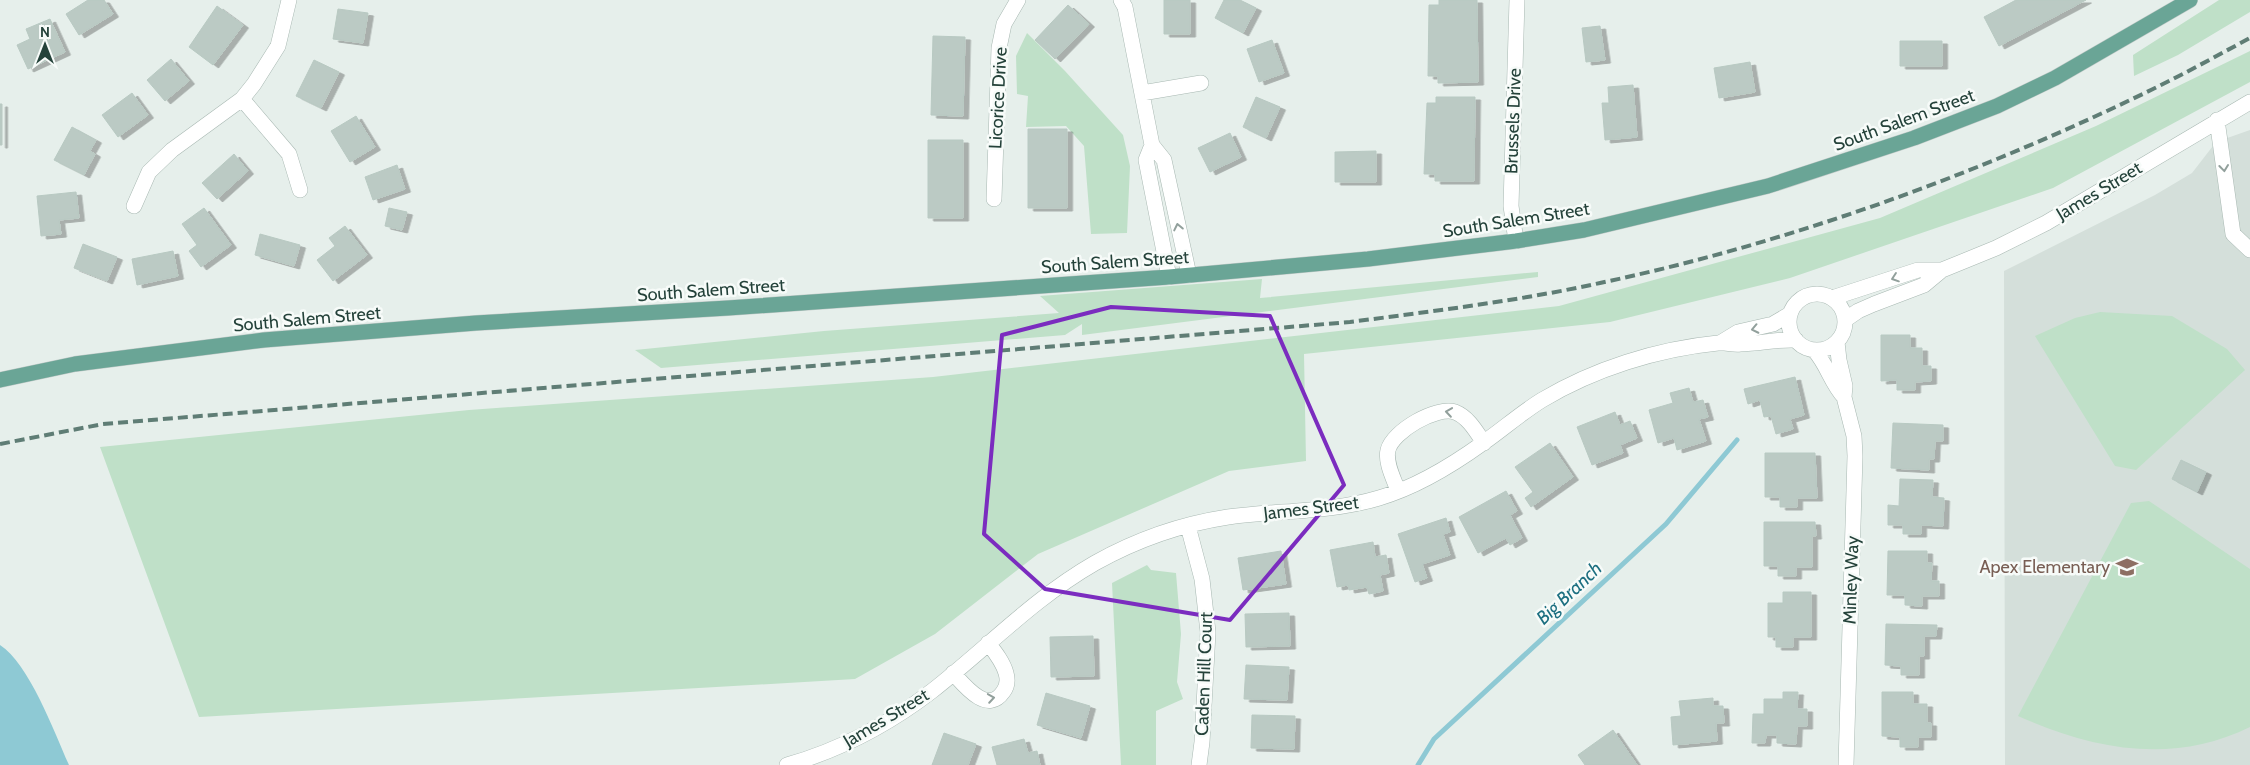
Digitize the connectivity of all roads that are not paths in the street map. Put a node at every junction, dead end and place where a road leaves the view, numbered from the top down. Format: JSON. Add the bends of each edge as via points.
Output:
{"nodes":[{"id":1,"x":289,"y":0,"type":"edge"},
{"id":2,"x":1018,"y":0,"type":"edge"},
{"id":3,"x":1121,"y":0,"type":"edge"},
{"id":4,"x":1517,"y":0,"type":"edge"},
{"id":5,"x":2190,"y":0,"type":"edge"},
{"id":6,"x":1201,"y":83,"type":"dead end"},
{"id":7,"x":1142,"y":93,"type":"junction"},
{"id":8,"x":242,"y":98,"type":"junction"},
{"id":9,"x":2250,"y":102,"type":"edge"},
{"id":10,"x":2217,"y":120,"type":"junction"},
{"id":11,"x":1152,"y":145,"type":"junction"},
{"id":12,"x":300,"y":190,"type":"dead end"},
{"id":13,"x":994,"y":199,"type":"dead end"},
{"id":14,"x":134,"y":206,"type":"dead end"},
{"id":15,"x":1516,"y":241,"type":"junction"},
{"id":16,"x":2250,"y":250,"type":"edge"},
{"id":17,"x":1942,"y":270,"type":"junction"},
{"id":18,"x":1188,"y":275,"type":"junction"},
{"id":19,"x":1169,"y":277,"type":"junction"},
{"id":20,"x":1832,"y":298,"type":"junction"},
{"id":21,"x":1790,"y":314,"type":"junction"},
{"id":22,"x":1845,"y":320,"type":"junction"},
{"id":23,"x":1796,"y":340,"type":"junction"},
{"id":24,"x":1837,"y":342,"type":"junction"},
{"id":25,"x":1720,"y":343,"type":"junction"},
{"id":26,"x":1814,"y":350,"type":"junction"},
{"id":27,"x":0,"y":380,"type":"edge"},
{"id":28,"x":1844,"y":397,"type":"junction"},
{"id":29,"x":1484,"y":443,"type":"junction"},
{"id":30,"x":1398,"y":491,"type":"junction"},
{"id":31,"x":1188,"y":526,"type":"junction"},
{"id":32,"x":988,"y":643,"type":"junction"},
{"id":33,"x":953,"y":673,"type":"junction"},
{"id":34,"x":787,"y":765,"type":"edge"},
{"id":35,"x":1198,"y":765,"type":"edge"},
{"id":36,"x":1846,"y":765,"type":"edge"}],
"edges":[{"from":1,"to":8,"type":"street","via":[[278,46]]},
{"from":2,"to":13,"type":"street","name":"Licorice Drive","via":[[1004,24],[999,48]]},
{"from":3,"to":7,"type":"street"},
{"from":4,"to":15,"type":"street","name":"Brussels Drive","via":[[1510,206]]},
{"from":5,"to":15,"type":"main road","name":"South Salem Street","via":[[2055,78],[1997,106],[1914,138],[1768,186],[1584,230]]},
{"from":6,"to":7,"type":"street"},
{"from":7,"to":11,"type":"street"},
{"from":8,"to":12,"type":"street","via":[[290,154]]},
{"from":8,"to":14,"type":"street","via":[[172,150],[149,172]]},
{"from":9,"to":10,"type":"street","name":"James Street"},
{"from":10,"to":16,"type":"street","one_way":true,"via":[[2233,234]]},
{"from":10,"to":17,"type":"street","name":"James Street","via":[[2046,223]]},
{"from":18,"to":11,"type":"street","one_way":true,"via":[[1164,160]]},
{"from":11,"to":19,"type":"street","via":[[1146,160]]},
{"from":15,"to":18,"type":"main road","name":"South Salem Street"},
{"from":17,"to":20,"type":"street","name":"James Street","one_way":true,"via":[[1918,270]]},
{"from":17,"to":22,"type":"street","name":"James Street","via":[[1924,285],[1858,311]]},
{"from":18,"to":19,"type":"main road","name":"South Salem Street"},
{"from":19,"to":27,"type":"main road","name":"South Salem Street","via":[[264,340],[75,364]]},
{"from":20,"to":21,"type":"street","via":[[1815,294],[1807,296]]},
{"from":20,"to":22,"type":"street","via":[[1839,304]]},
{"from":21,"to":23,"type":"street","via":[[1790,328]]},
{"from":21,"to":25,"type":"street","name":"James Street","one_way":true,"via":[[1773,324],[1738,332]]},
{"from":22,"to":24,"type":"street","via":[[1842,336]]},
{"from":23,"to":25,"type":"street","name":"James Street","via":[[1774,339],[1741,345]]},
{"from":23,"to":26,"type":"street"},
{"from":24,"to":26,"type":"street","via":[[1826,349]]},
{"from":24,"to":28,"type":"street","name":"Minley Way"},
{"from":25,"to":29,"type":"street","name":"James Street","via":[[1609,368],[1542,401]]},
{"from":26,"to":28,"type":"street","name":"Minley Way"},
{"from":28,"to":36,"type":"street","name":"Minley Way","via":[[1855,456]]},
{"from":29,"to":30,"type":"street","name":"James Street","via":[[1438,472]]},
{"from":29,"to":30,"type":"street","one_way":true,"via":[[1463,416],[1443,410],[1432,413],[1392,441],[1388,460]]},
{"from":30,"to":31,"type":"street","name":"James Street","via":[[1329,509],[1228,518]]},
{"from":31,"to":32,"type":"street","name":"James Street","via":[[1130,546],[1078,573],[1043,597]]},
{"from":31,"to":35,"type":"street","name":"Caden Hill Court","via":[[1202,578],[1208,632]]},
{"from":32,"to":33,"type":"street","name":"James Street"},
{"from":33,"to":32,"type":"street","one_way":true,"via":[[982,700],[1000,696],[1005,690],[1007,675]]},
{"from":33,"to":34,"type":"street","name":"James Street","via":[[886,722],[839,747]]}]}
